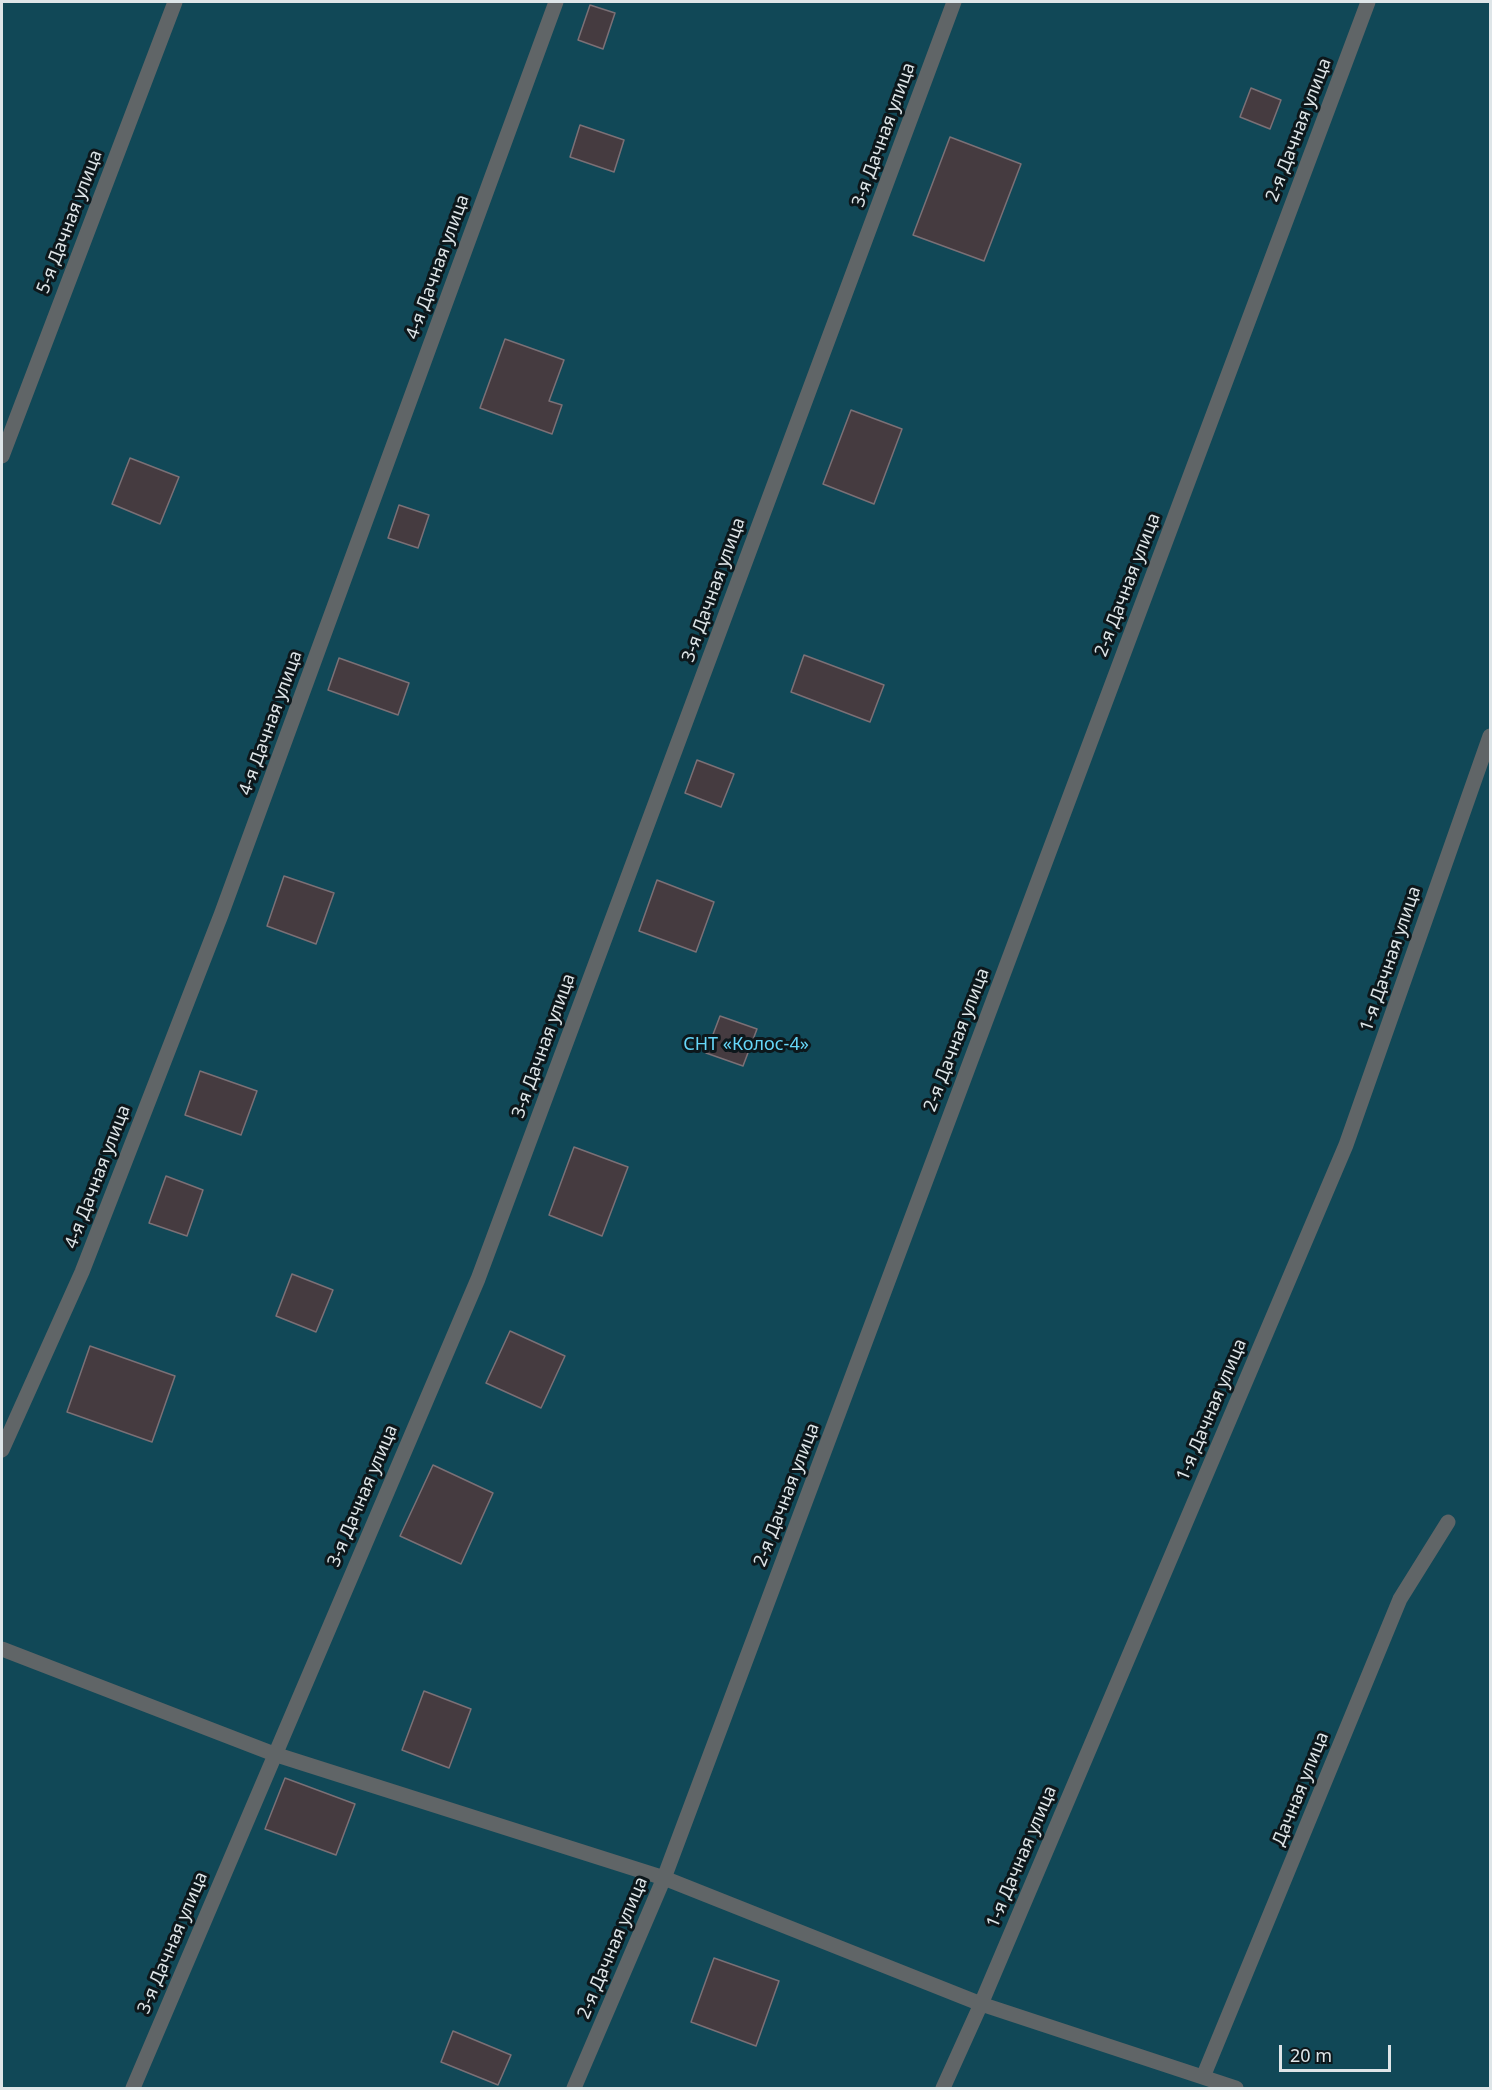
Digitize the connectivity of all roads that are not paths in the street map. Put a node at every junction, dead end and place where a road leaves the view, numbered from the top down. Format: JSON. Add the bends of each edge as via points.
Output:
{"nodes":[{"id":1,"x":175,"y":2,"type":"edge"},
{"id":2,"x":556,"y":2,"type":"edge"},
{"id":3,"x":954,"y":2,"type":"edge"},
{"id":4,"x":1368,"y":2,"type":"edge"},
{"id":5,"x":2,"y":456,"type":"edge"},
{"id":6,"x":1491,"y":736,"type":"edge"},
{"id":7,"x":2,"y":1450,"type":"edge"},
{"id":8,"x":1448,"y":1522,"type":"dead end"},
{"id":9,"x":2,"y":1649,"type":"edge"},
{"id":10,"x":274,"y":1754,"type":"junction"},
{"id":11,"x":664,"y":1878,"type":"junction"},
{"id":12,"x":981,"y":2004,"type":"junction"},
{"id":13,"x":1203,"y":2077,"type":"junction"},
{"id":14,"x":133,"y":2088,"type":"edge"},
{"id":15,"x":574,"y":2088,"type":"edge"},
{"id":16,"x":943,"y":2088,"type":"edge"},
{"id":17,"x":1236,"y":2088,"type":"edge"}],
"edges":[{"from":1,"to":5,"type":"street","name":"5-я Дачная улица"},
{"from":2,"to":7,"type":"street","name":"4-я Дачная улица","via":[[221,915],[82,1272]]},
{"from":3,"to":10,"type":"street","name":"3-я Дачная улица","via":[[478,1279]]},
{"from":4,"to":11,"type":"street","name":"2-я Дачная улица"},
{"from":6,"to":12,"type":"street","name":"1-я Дачная улица","via":[[1346,1145]]},
{"from":8,"to":13,"type":"street","name":"Дачная улица","via":[[1400,1599]]},
{"from":9,"to":10,"type":"street"},
{"from":10,"to":11,"type":"street"},
{"from":10,"to":14,"type":"street","name":"3-я Дачная улица"},
{"from":11,"to":12,"type":"street"},
{"from":11,"to":15,"type":"street","name":"2-я Дачная улица"},
{"from":12,"to":13,"type":"street"},
{"from":12,"to":16,"type":"street","name":"1-я Дачная улица"},
{"from":13,"to":17,"type":"street"}]}
